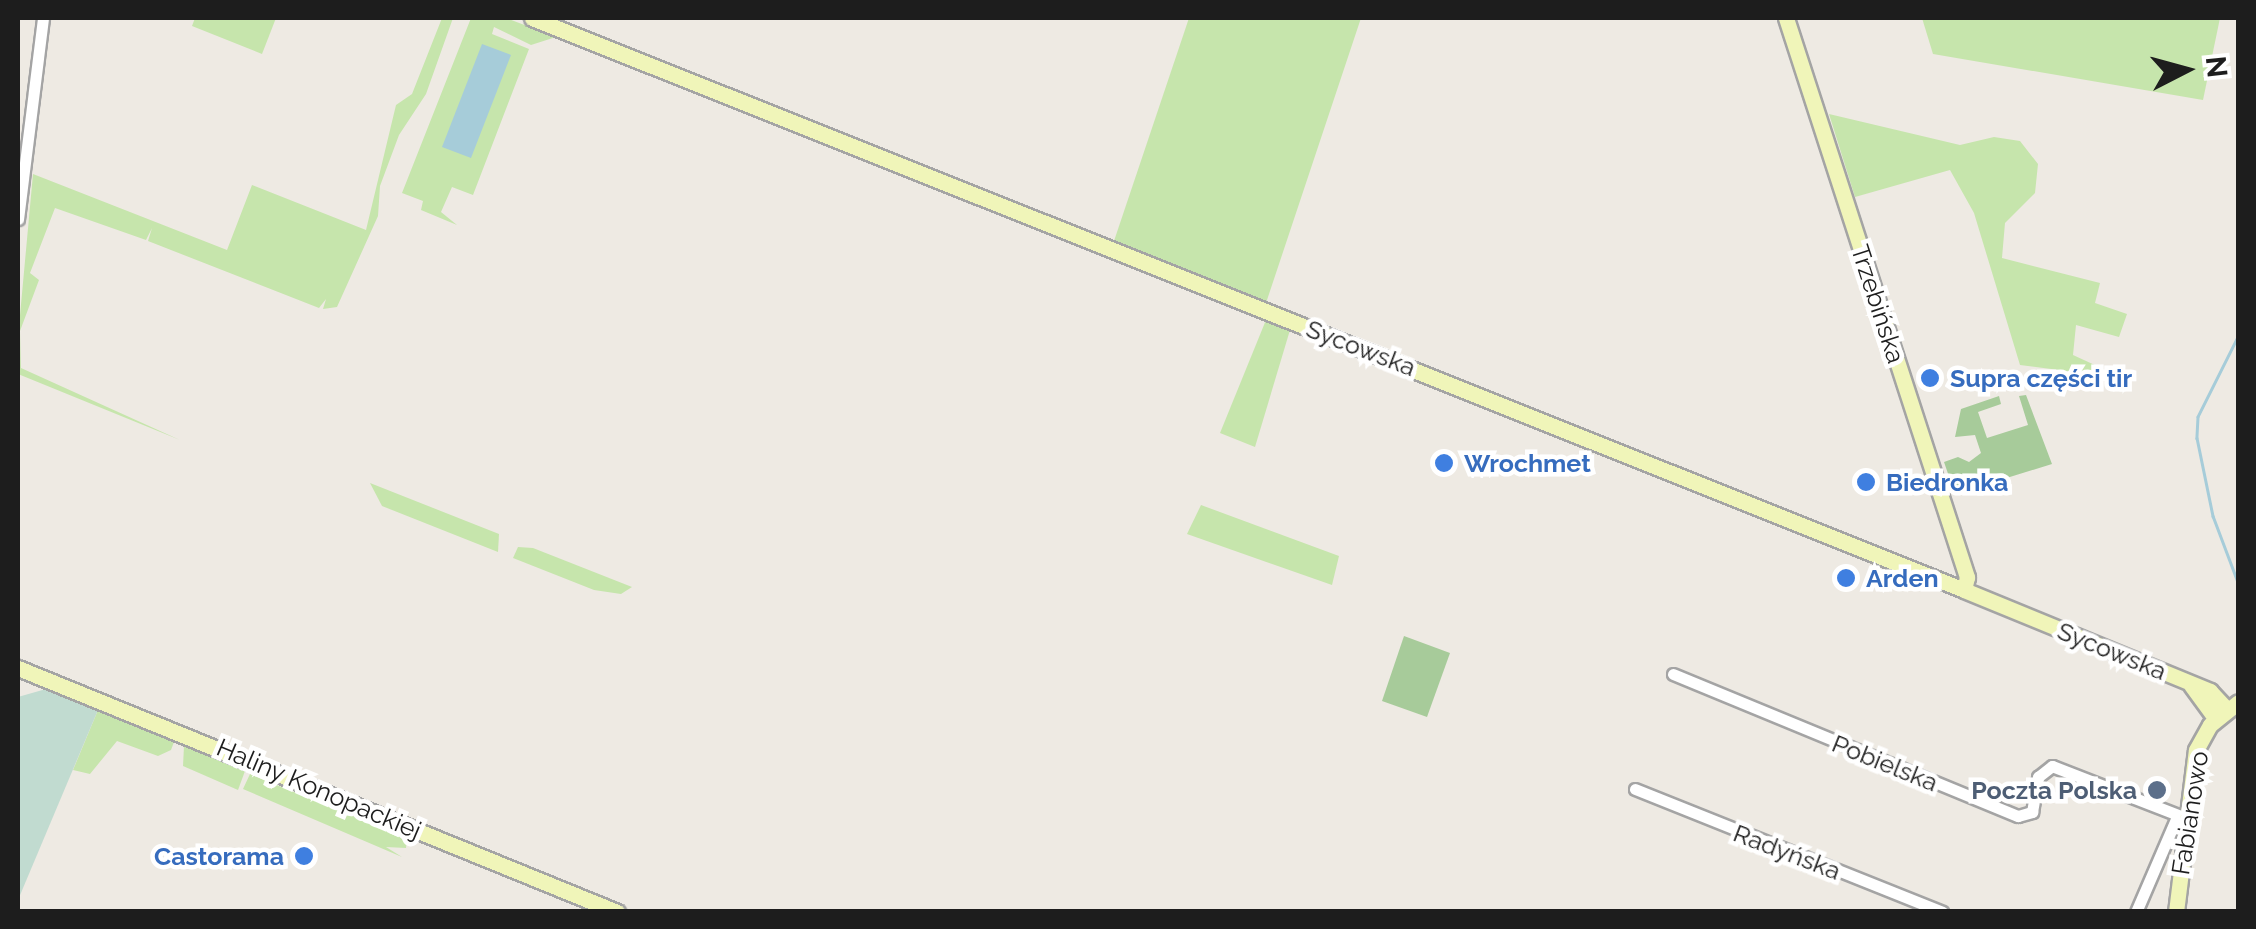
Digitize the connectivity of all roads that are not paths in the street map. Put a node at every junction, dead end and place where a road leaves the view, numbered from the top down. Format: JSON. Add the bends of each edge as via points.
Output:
{"nodes":[{"id":1,"x":42,"y":18,"type":"edge"},
{"id":2,"x":532,"y":18,"type":"edge"},
{"id":3,"x":1786,"y":18,"type":"edge"},
{"id":4,"x":18,"y":219,"type":"edge"},
{"id":5,"x":1964,"y":590,"type":"junction"},
{"id":6,"x":18,"y":668,"type":"edge"},
{"id":7,"x":1674,"y":674,"type":"dead end"},
{"id":8,"x":2227,"y":710,"type":"edge"},
{"id":9,"x":1634,"y":789,"type":"dead end"},
{"id":10,"x":2181,"y":817,"type":"junction"},
{"id":11,"x":2157,"y":866,"type":"junction"},
{"id":12,"x":2180,"y":869,"type":"junction"},
{"id":13,"x":617,"y":912,"type":"edge"},
{"id":14,"x":1942,"y":912,"type":"edge"},
{"id":15,"x":2136,"y":912,"type":"edge"},
{"id":16,"x":2176,"y":912,"type":"edge"}],
"edges":[{"from":1,"to":4,"type":"street"},
{"from":2,"to":5,"type":"street","name":"Sycowska"},
{"from":3,"to":5,"type":"street","name":"Trzebińska","via":[[1962,563]]},
{"from":5,"to":8,"type":"street","name":"Sycowska","via":[[2210,691]]},
{"from":6,"to":13,"type":"street","name":"Haliny Konopackiej"},
{"from":7,"to":10,"type":"street","name":"Pobielska","via":[[2018,816],[2032,812],[2041,770],[2052,766]]},
{"from":8,"to":10,"type":"street","name":"Fabianowo","via":[[2196,750]]},
{"from":9,"to":14,"type":"street","name":"Radyńska"},
{"from":10,"to":11,"type":"street"},
{"from":10,"to":12,"type":"street","name":"Fabianowo"},
{"from":11,"to":12,"type":"street"},
{"from":11,"to":15,"type":"street"},
{"from":12,"to":16,"type":"street","name":"Fabianowo"}]}
